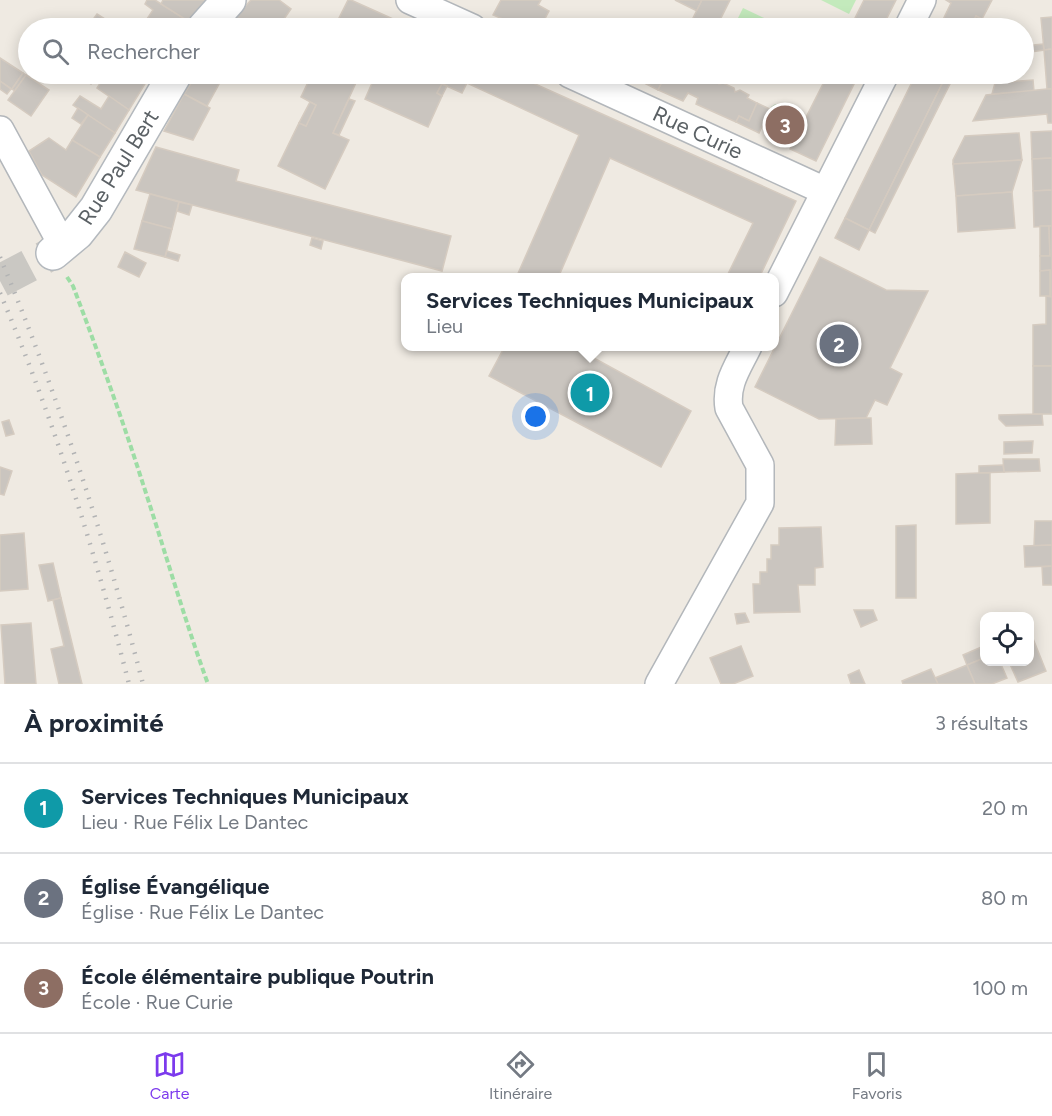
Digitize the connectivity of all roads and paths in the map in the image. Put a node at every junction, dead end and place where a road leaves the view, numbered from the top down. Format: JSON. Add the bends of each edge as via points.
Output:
{"nodes":[{"id":1,"x":229,"y":0,"type":"edge"},
{"id":2,"x":410,"y":0,"type":"edge"},
{"id":3,"x":922,"y":0,"type":"edge"},
{"id":4,"x":213,"y":18,"type":"edge"},
{"id":5,"x":450,"y":18,"type":"edge"},
{"id":6,"x":913,"y":18,"type":"edge"},
{"id":7,"x":169,"y":84,"type":"edge"},
{"id":8,"x":592,"y":84,"type":"edge"},
{"id":9,"x":880,"y":84,"type":"edge"},
{"id":10,"x":0,"y":130,"type":"edge"},
{"id":11,"x":825,"y":191,"type":"junction"},
{"id":12,"x":58,"y":250,"type":"junction"},
{"id":13,"x":779,"y":283,"type":"edge"},
{"id":14,"x":746,"y":351,"type":"edge"},
{"id":15,"x":208,"y":684,"type":"edge"},
{"id":16,"x":659,"y":684,"type":"edge"}],
"edges":[{"from":1,"to":4,"type":"main road"},
{"from":2,"to":5,"type":"street"},
{"from":3,"to":6,"type":"street"},
{"from":7,"to":12,"type":"main road","name":"Rue Paul Bert","via":[[96,209]]},
{"from":8,"to":11,"type":"street","name":"Rue Curie"},
{"from":9,"to":11,"type":"street"},
{"from":10,"to":12,"type":"street"},
{"from":11,"to":13,"type":"street"},
{"from":12,"to":15,"type":"path","via":[[107,378]]},
{"from":14,"to":16,"type":"street","via":[[728,386],[729,408],[760,465],[760,503]]}]}
